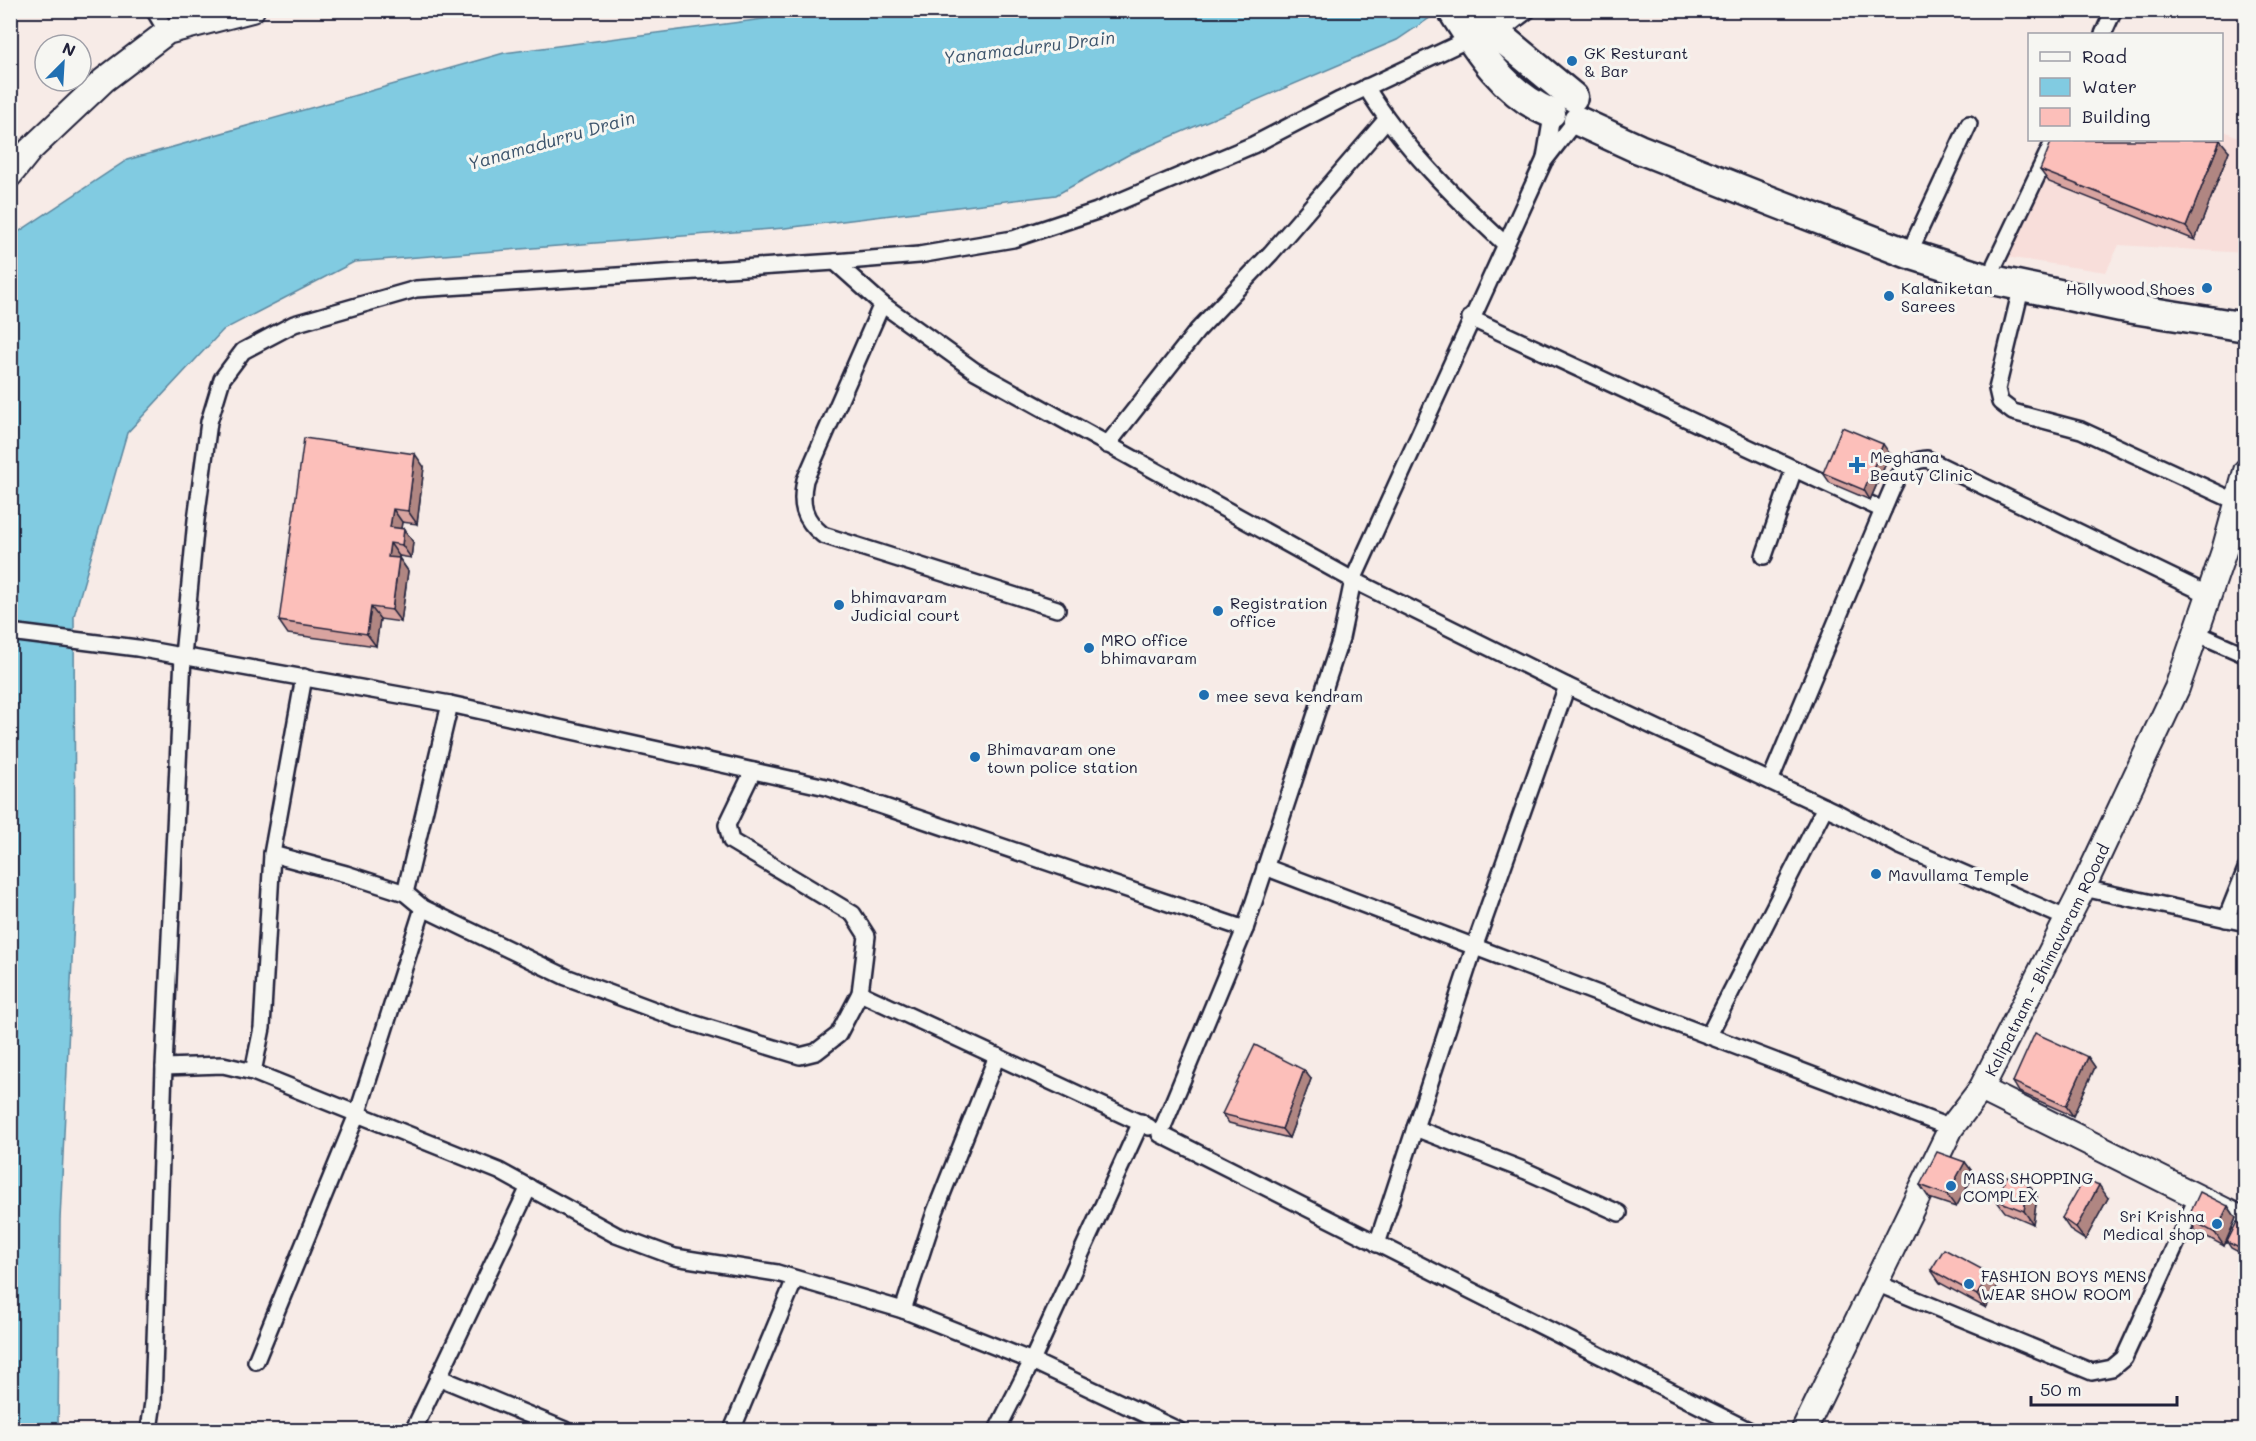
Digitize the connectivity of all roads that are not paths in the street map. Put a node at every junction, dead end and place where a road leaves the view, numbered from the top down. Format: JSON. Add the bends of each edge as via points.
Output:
{"nodes":[{"id":1,"x":154,"y":10,"type":"edge"},
{"id":2,"x":252,"y":10,"type":"edge"},
{"id":3,"x":1528,"y":10,"type":"edge"},
{"id":4,"x":2114,"y":10,"type":"edge"},
{"id":5,"x":1475,"y":23,"type":"edge"},
{"id":6,"x":167,"y":32,"type":"junction"},
{"id":7,"x":2103,"y":33,"type":"edge"},
{"id":8,"x":1366,"y":87,"type":"junction"},
{"id":9,"x":1562,"y":111,"type":"junction"},
{"id":10,"x":1386,"y":120,"type":"junction"},
{"id":11,"x":1969,"y":124,"type":"dead end"},
{"id":12,"x":1622,"y":131,"type":"junction"},
{"id":13,"x":2054,"y":141,"type":"edge"},
{"id":14,"x":1544,"y":161,"type":"junction"},
{"id":15,"x":10,"y":175,"type":"edge"},
{"id":16,"x":1915,"y":240,"type":"junction"},
{"id":17,"x":1505,"y":244,"type":"junction"},
{"id":18,"x":835,"y":262,"type":"junction"},
{"id":19,"x":1995,"y":264,"type":"junction"},
{"id":20,"x":2022,"y":285,"type":"junction"},
{"id":21,"x":882,"y":304,"type":"junction"},
{"id":22,"x":2246,"y":309,"type":"edge"},
{"id":23,"x":1470,"y":318,"type":"junction"},
{"id":24,"x":2246,"y":327,"type":"edge"},
{"id":25,"x":1107,"y":445,"type":"junction"},
{"id":26,"x":1794,"y":469,"type":"junction"},
{"id":27,"x":2246,"y":471,"type":"edge"},
{"id":28,"x":2237,"y":502,"type":"junction"},
{"id":29,"x":1883,"y":510,"type":"junction"},
{"id":30,"x":1764,"y":556,"type":"dead end"},
{"id":31,"x":1353,"y":580,"type":"junction"},
{"id":32,"x":2209,"y":595,"type":"junction"},
{"id":33,"x":1057,"y":609,"type":"dead end"},
{"id":34,"x":10,"y":632,"type":"edge"},
{"id":35,"x":2196,"y":633,"type":"junction"},
{"id":36,"x":2246,"y":655,"type":"edge"},
{"id":37,"x":183,"y":656,"type":"junction"},
{"id":38,"x":304,"y":677,"type":"junction"},
{"id":39,"x":1567,"y":686,"type":"junction"},
{"id":40,"x":450,"y":704,"type":"junction"},
{"id":41,"x":753,"y":771,"type":"junction"},
{"id":42,"x":1770,"y":781,"type":"junction"},
{"id":43,"x":1825,"y":807,"type":"junction"},
{"id":44,"x":272,"y":854,"type":"junction"},
{"id":45,"x":1265,"y":867,"type":"junction"},
{"id":46,"x":2246,"y":869,"type":"edge"},
{"id":47,"x":2083,"y":888,"type":"junction"},
{"id":48,"x":405,"y":893,"type":"junction"},
{"id":49,"x":423,"y":909,"type":"junction"},
{"id":50,"x":2068,"y":919,"type":"junction"},
{"id":51,"x":2226,"y":919,"type":"junction"},
{"id":52,"x":2246,"y":923,"type":"edge"},
{"id":53,"x":1245,"y":929,"type":"junction"},
{"id":54,"x":1474,"y":945,"type":"junction"},
{"id":55,"x":860,"y":993,"type":"junction"},
{"id":56,"x":1709,"y":1035,"type":"junction"},
{"id":57,"x":997,"y":1056,"type":"junction"},
{"id":58,"x":164,"y":1067,"type":"junction"},
{"id":59,"x":253,"y":1072,"type":"junction"},
{"id":60,"x":1981,"y":1089,"type":"junction"},
{"id":61,"x":358,"y":1112,"type":"junction"},
{"id":62,"x":1141,"y":1122,"type":"junction"},
{"id":63,"x":1415,"y":1128,"type":"junction"},
{"id":64,"x":1951,"y":1128,"type":"junction"},
{"id":65,"x":1160,"y":1134,"type":"junction"},
{"id":66,"x":529,"y":1187,"type":"junction"},
{"id":67,"x":2197,"y":1198,"type":"junction"},
{"id":68,"x":1619,"y":1213,"type":"dead end"},
{"id":69,"x":2246,"y":1221,"type":"edge"},
{"id":70,"x":1377,"y":1245,"type":"junction"},
{"id":71,"x":795,"y":1279,"type":"junction"},
{"id":72,"x":1876,"y":1283,"type":"junction"},
{"id":73,"x":903,"y":1310,"type":"junction"},
{"id":74,"x":256,"y":1361,"type":"dead end"},
{"id":75,"x":1032,"y":1361,"type":"junction"},
{"id":76,"x":438,"y":1377,"type":"junction"},
{"id":77,"x":414,"y":1429,"type":"dead end"},
{"id":78,"x":148,"y":1431,"type":"edge"},
{"id":79,"x":565,"y":1431,"type":"edge"},
{"id":80,"x":732,"y":1431,"type":"edge"},
{"id":81,"x":997,"y":1431,"type":"edge"},
{"id":82,"x":1178,"y":1431,"type":"edge"},
{"id":83,"x":1748,"y":1431,"type":"edge"},
{"id":84,"x":1804,"y":1431,"type":"edge"}],
"edges":[{"from":1,"to":6,"type":"street"},
{"from":2,"to":6,"type":"main road"},
{"from":3,"to":5,"type":"street"},
{"from":4,"to":7,"type":"street"},
{"from":5,"to":8,"type":"street"},
{"from":5,"to":9,"type":"highway","via":[[1546,75]]},
{"from":5,"to":9,"type":"highway","via":[[1500,78]]},
{"from":6,"to":15,"type":"main road","via":[[104,80],[30,150]]},
{"from":8,"to":10,"type":"street"},
{"from":8,"to":18,"type":"street","via":[[1253,145],[1097,212],[1013,239],[919,255]]},
{"from":9,"to":12,"type":"highway"},
{"from":9,"to":14,"type":"street"},
{"from":9,"to":14,"type":"street"},
{"from":10,"to":17,"type":"street"},
{"from":10,"to":25,"type":"street","via":[[1271,253],[1197,331]]},
{"from":11,"to":16,"type":"street"},
{"from":12,"to":16,"type":"highway","via":[[1678,147]]},
{"from":12,"to":20,"type":"highway","via":[[1908,254],[1988,279]]},
{"from":13,"to":19,"type":"street"},
{"from":14,"to":17,"type":"street"},
{"from":16,"to":19,"type":"highway"},
{"from":17,"to":23,"type":"street"},
{"from":18,"to":21,"type":"street"},
{"from":18,"to":37,"type":"street","via":[[416,289],[294,324],[243,351],[222,379],[209,422]]},
{"from":19,"to":22,"type":"highway","via":[[2097,288]]},
{"from":20,"to":24,"type":"highway","via":[[2121,307]]},
{"from":20,"to":28,"type":"street","via":[[1998,389],[2000,402],[2013,412],[2081,430]]},
{"from":21,"to":25,"type":"street","via":[[975,371]]},
{"from":21,"to":33,"type":"street","via":[[806,480],[802,496],[810,525],[823,535]]},
{"from":23,"to":26,"type":"street"},
{"from":23,"to":31,"type":"street"},
{"from":25,"to":31,"type":"street"},
{"from":26,"to":29,"type":"street"},
{"from":26,"to":30,"type":"street"},
{"from":27,"to":28,"type":"main road","name":"Kalipatnam - Bhimavaram ROoad"},
{"from":28,"to":32,"type":"main road","name":"Kalipatnam - Bhimavaram ROoad"},
{"from":29,"to":32,"type":"street","via":[[1905,466],[1927,459]]},
{"from":29,"to":42,"type":"street"},
{"from":31,"to":39,"type":"street"},
{"from":31,"to":45,"type":"street","via":[[1341,638]]},
{"from":32,"to":35,"type":"main road","name":"Kalipatnam - Bhimavaram ROoad"},
{"from":34,"to":37,"type":"street"},
{"from":35,"to":36,"type":"street"},
{"from":35,"to":47,"type":"main road","name":"Kalipatnam - Bhimavaram ROoad","via":[[2177,688]]},
{"from":37,"to":38,"type":"street"},
{"from":37,"to":58,"type":"street"},
{"from":38,"to":40,"type":"street"},
{"from":38,"to":44,"type":"street"},
{"from":39,"to":42,"type":"street"},
{"from":39,"to":54,"type":"street"},
{"from":40,"to":41,"type":"street"},
{"from":40,"to":48,"type":"street"},
{"from":41,"to":53,"type":"street","via":[[826,788]]},
{"from":41,"to":55,"type":"street","via":[[728,825],[731,841],[853,914],[867,936]]},
{"from":42,"to":43,"type":"street"},
{"from":43,"to":50,"type":"street","via":[[1898,845]]},
{"from":43,"to":56,"type":"street"},
{"from":44,"to":48,"type":"street"},
{"from":44,"to":59,"type":"street","via":[[262,1028]]},
{"from":45,"to":53,"type":"street"},
{"from":45,"to":54,"type":"street"},
{"from":46,"to":51,"type":"street"},
{"from":47,"to":50,"type":"main road","name":"Kalipatnam - Bhimavaram ROoad"},
{"from":47,"to":51,"type":"street"},
{"from":48,"to":49,"type":"street"},
{"from":49,"to":55,"type":"street","via":[[566,977],[676,1018],[800,1056],[816,1052],[838,1035]]},
{"from":49,"to":61,"type":"street"},
{"from":50,"to":60,"type":"main road","name":"Kalipatnam - Bhimavaram ROoad"},
{"from":51,"to":52,"type":"street"},
{"from":53,"to":65,"type":"street"},
{"from":54,"to":56,"type":"street"},
{"from":54,"to":63,"type":"street"},
{"from":55,"to":57,"type":"street"},
{"from":56,"to":64,"type":"street"},
{"from":57,"to":62,"type":"street"},
{"from":57,"to":73,"type":"street","via":[[934,1212]]},
{"from":58,"to":59,"type":"street","via":[[223,1065]]},
{"from":58,"to":78,"type":"street","via":[[153,1402]]},
{"from":59,"to":61,"type":"street"},
{"from":60,"to":64,"type":"main road","name":"Kalipatnam - Bhimavaram ROoad"},
{"from":60,"to":67,"type":"main road"},
{"from":61,"to":66,"type":"street"},
{"from":61,"to":74,"type":"street"},
{"from":62,"to":65,"type":"street"},
{"from":62,"to":75,"type":"street"},
{"from":63,"to":68,"type":"street"},
{"from":63,"to":70,"type":"street"},
{"from":64,"to":72,"type":"main road","name":"Kalipatnam - Bhimavaram ROoad"},
{"from":65,"to":70,"type":"street"},
{"from":66,"to":71,"type":"street","via":[[616,1235],[675,1257]]},
{"from":66,"to":76,"type":"street"},
{"from":67,"to":69,"type":"main road"},
{"from":67,"to":72,"type":"street","via":[[2124,1358],[2112,1368],[2092,1372]]},
{"from":70,"to":83,"type":"street"},
{"from":71,"to":73,"type":"street"},
{"from":71,"to":80,"type":"street"},
{"from":72,"to":84,"type":"main road","name":"Kalipatnam - Bhimavaram ROoad"},
{"from":73,"to":75,"type":"street"},
{"from":75,"to":81,"type":"street"},
{"from":75,"to":82,"type":"street"},
{"from":76,"to":77,"type":"street"},
{"from":76,"to":79,"type":"street"}]}
